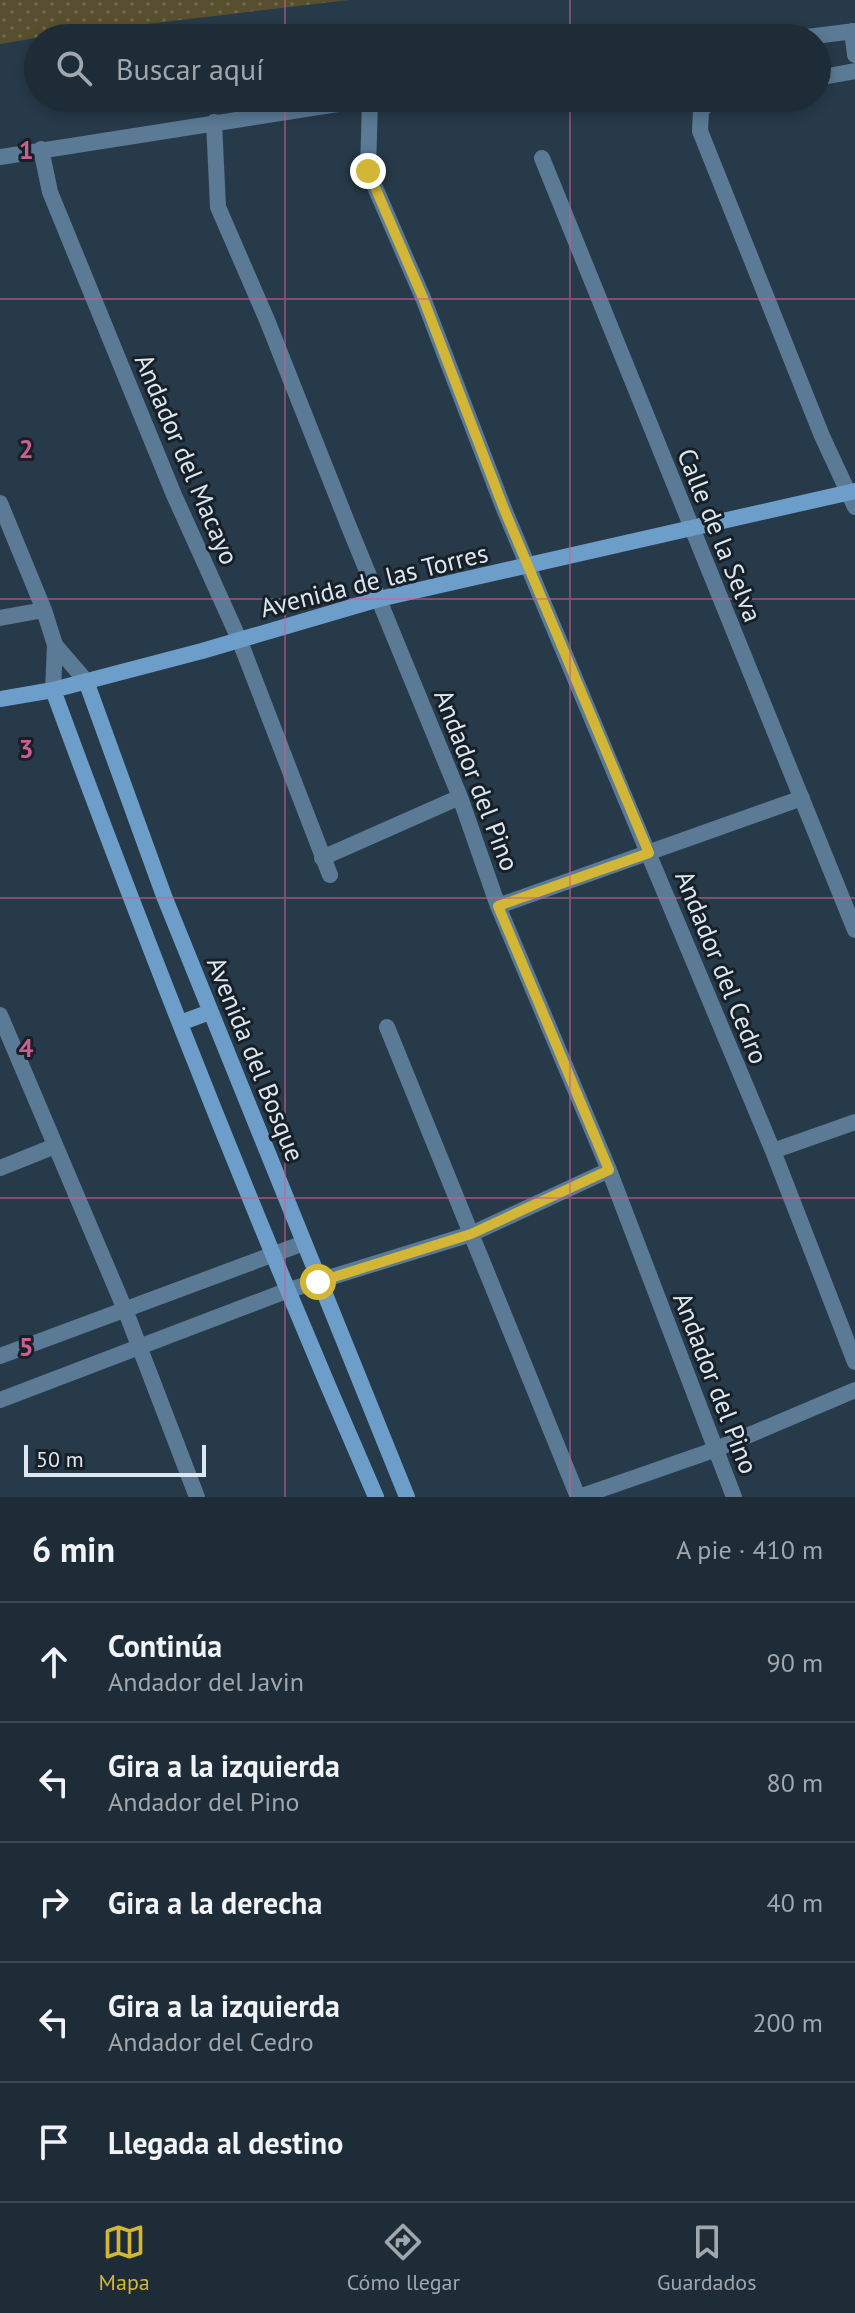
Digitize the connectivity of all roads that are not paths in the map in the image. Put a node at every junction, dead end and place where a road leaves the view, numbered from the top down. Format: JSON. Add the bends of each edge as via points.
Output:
{"nodes":[{"id":1,"x":853,"y":31,"type":"edge"},
{"id":2,"x":831,"y":34,"type":"edge"},
{"id":3,"x":855,"y":55,"type":"edge"},
{"id":4,"x":855,"y":71,"type":"edge"},
{"id":5,"x":831,"y":75,"type":"edge"},
{"id":6,"x":280,"y":112,"type":"edge"},
{"id":7,"x":372,"y":112,"type":"edge"},
{"id":8,"x":701,"y":112,"type":"edge"},
{"id":9,"x":214,"y":122,"type":"junction"},
{"id":10,"x":41,"y":149,"type":"junction"},
{"id":11,"x":0,"y":157,"type":"edge"},
{"id":12,"x":542,"y":158,"type":"dead end"},
{"id":13,"x":853,"y":497,"type":"edge"},
{"id":14,"x":0,"y":503,"type":"edge"},
{"id":15,"x":690,"y":528,"type":"junction"},
{"id":16,"x":530,"y":566,"type":"junction"},
{"id":17,"x":379,"y":599,"type":"junction"},
{"id":18,"x":44,"y":610,"type":"junction"},
{"id":19,"x":0,"y":618,"type":"edge"},
{"id":20,"x":239,"y":639,"type":"junction"},
{"id":21,"x":55,"y":645,"type":"junction"},
{"id":22,"x":86,"y":681,"type":"junction"},
{"id":23,"x":53,"y":690,"type":"junction"},
{"id":24,"x":0,"y":699,"type":"edge"},
{"id":25,"x":460,"y":797,"type":"junction"},
{"id":26,"x":802,"y":798,"type":"junction"},
{"id":27,"x":649,"y":853,"type":"junction"},
{"id":28,"x":322,"y":858,"type":"junction"},
{"id":29,"x":330,"y":875,"type":"dead end"},
{"id":30,"x":498,"y":906,"type":"junction"},
{"id":31,"x":855,"y":930,"type":"edge"},
{"id":32,"x":210,"y":1012,"type":"junction"},
{"id":33,"x":0,"y":1015,"type":"edge"},
{"id":34,"x":180,"y":1023,"type":"junction"},
{"id":35,"x":387,"y":1027,"type":"dead end"},
{"id":36,"x":855,"y":1122,"type":"edge"},
{"id":37,"x":55,"y":1146,"type":"junction"},
{"id":38,"x":773,"y":1151,"type":"junction"},
{"id":39,"x":0,"y":1168,"type":"edge"},
{"id":40,"x":609,"y":1170,"type":"junction"},
{"id":41,"x":471,"y":1234,"type":"junction"},
{"id":42,"x":304,"y":1243,"type":"junction"},
{"id":43,"x":272,"y":1256,"type":"junction"},
{"id":44,"x":318,"y":1282,"type":"junction"},
{"id":45,"x":286,"y":1291,"type":"junction"},
{"id":46,"x":126,"y":1312,"type":"junction"},
{"id":47,"x":139,"y":1346,"type":"junction"},
{"id":48,"x":0,"y":1356,"type":"edge"},
{"id":49,"x":855,"y":1362,"type":"edge"},
{"id":50,"x":855,"y":1390,"type":"edge"},
{"id":51,"x":0,"y":1400,"type":"edge"},
{"id":52,"x":714,"y":1450,"type":"junction"},
{"id":53,"x":197,"y":1497,"type":"edge"},
{"id":54,"x":376,"y":1497,"type":"edge"},
{"id":55,"x":407,"y":1497,"type":"edge"},
{"id":56,"x":579,"y":1497,"type":"edge"},
{"id":57,"x":734,"y":1497,"type":"edge"}],
"edges":[{"from":1,"to":2,"type":"street"},
{"from":1,"to":3,"type":"street"},
{"from":4,"to":5,"type":"street"},
{"from":6,"to":9,"type":"street"},
{"from":7,"to":16,"type":"street","name":"Andador del Cedro","via":[[368,171]]},
{"from":8,"to":13,"type":"street","via":[[700,131],[822,436]]},
{"from":9,"to":10,"type":"street"},
{"from":9,"to":17,"type":"street","name":"Andador del Pino","via":[[218,207]]},
{"from":10,"to":11,"type":"street"},
{"from":10,"to":20,"type":"street","name":"Andador del Macayo","via":[[50,192]]},
{"from":12,"to":15,"type":"street","name":"Calle de la Selva"},
{"from":13,"to":15,"type":"street","name":"Avenida de las Torres"},
{"from":14,"to":18,"type":"street","name":"Avenida del Bosque"},
{"from":15,"to":16,"type":"street","name":"Avenida de las Torres"},
{"from":15,"to":26,"type":"street","name":"Calle de la Selva"},
{"from":16,"to":17,"type":"street","name":"Avenida de las Torres"},
{"from":16,"to":27,"type":"street","name":"Andador del Cedro"},
{"from":17,"to":20,"type":"street","name":"Avenida de las Torres"},
{"from":17,"to":25,"type":"street","name":"Andador del Pino"},
{"from":18,"to":19,"type":"street"},
{"from":18,"to":21,"type":"street","name":"Avenida del Bosque"},
{"from":20,"to":22,"type":"street","name":"Avenida de las Torres"},
{"from":20,"to":28,"type":"street","name":"Andador del Macayo"},
{"from":21,"to":22,"type":"street","name":"Avenida del Bosque"},
{"from":21,"to":23,"type":"street","name":"Avenida del Bosque"},
{"from":22,"to":23,"type":"street","name":"Avenida de las Torres"},
{"from":22,"to":32,"type":"street","name":"Avenida del Bosque"},
{"from":23,"to":24,"type":"street","name":"Avenida de las Torres"},
{"from":23,"to":34,"type":"street","name":"Avenida del Bosque"},
{"from":25,"to":28,"type":"street"},
{"from":25,"to":30,"type":"street","name":"Andador del Pino"},
{"from":26,"to":27,"type":"street"},
{"from":26,"to":31,"type":"street","name":"Calle de la Selva"},
{"from":27,"to":30,"type":"street"},
{"from":27,"to":38,"type":"street","name":"Andador del Cedro"},
{"from":28,"to":29,"type":"street","name":"Andador del Macayo"},
{"from":30,"to":40,"type":"street","name":"Andador del Pino"},
{"from":32,"to":34,"type":"street"},
{"from":32,"to":42,"type":"street","name":"Avenida del Bosque"},
{"from":33,"to":37,"type":"street"},
{"from":34,"to":43,"type":"street","name":"Avenida del Bosque"},
{"from":35,"to":41,"type":"street"},
{"from":36,"to":38,"type":"street"},
{"from":37,"to":39,"type":"street"},
{"from":37,"to":46,"type":"street"},
{"from":38,"to":49,"type":"street","name":"Andador del Cedro"},
{"from":40,"to":41,"type":"street"},
{"from":40,"to":52,"type":"street","name":"Andador del Pino"},
{"from":41,"to":44,"type":"street"},
{"from":41,"to":56,"type":"street"},
{"from":42,"to":43,"type":"street"},
{"from":42,"to":44,"type":"street","name":"Avenida del Bosque"},
{"from":43,"to":45,"type":"street","name":"Avenida del Bosque"},
{"from":43,"to":46,"type":"street"},
{"from":44,"to":45,"type":"street"},
{"from":44,"to":55,"type":"street","name":"Avenida del Bosque"},
{"from":45,"to":47,"type":"street"},
{"from":45,"to":54,"type":"street","name":"Avenida del Bosque"},
{"from":46,"to":47,"type":"street"},
{"from":46,"to":48,"type":"street"},
{"from":47,"to":51,"type":"street"},
{"from":47,"to":53,"type":"street"},
{"from":50,"to":52,"type":"street"},
{"from":52,"to":56,"type":"street"},
{"from":52,"to":57,"type":"street","name":"Andador del Pino"}]}
